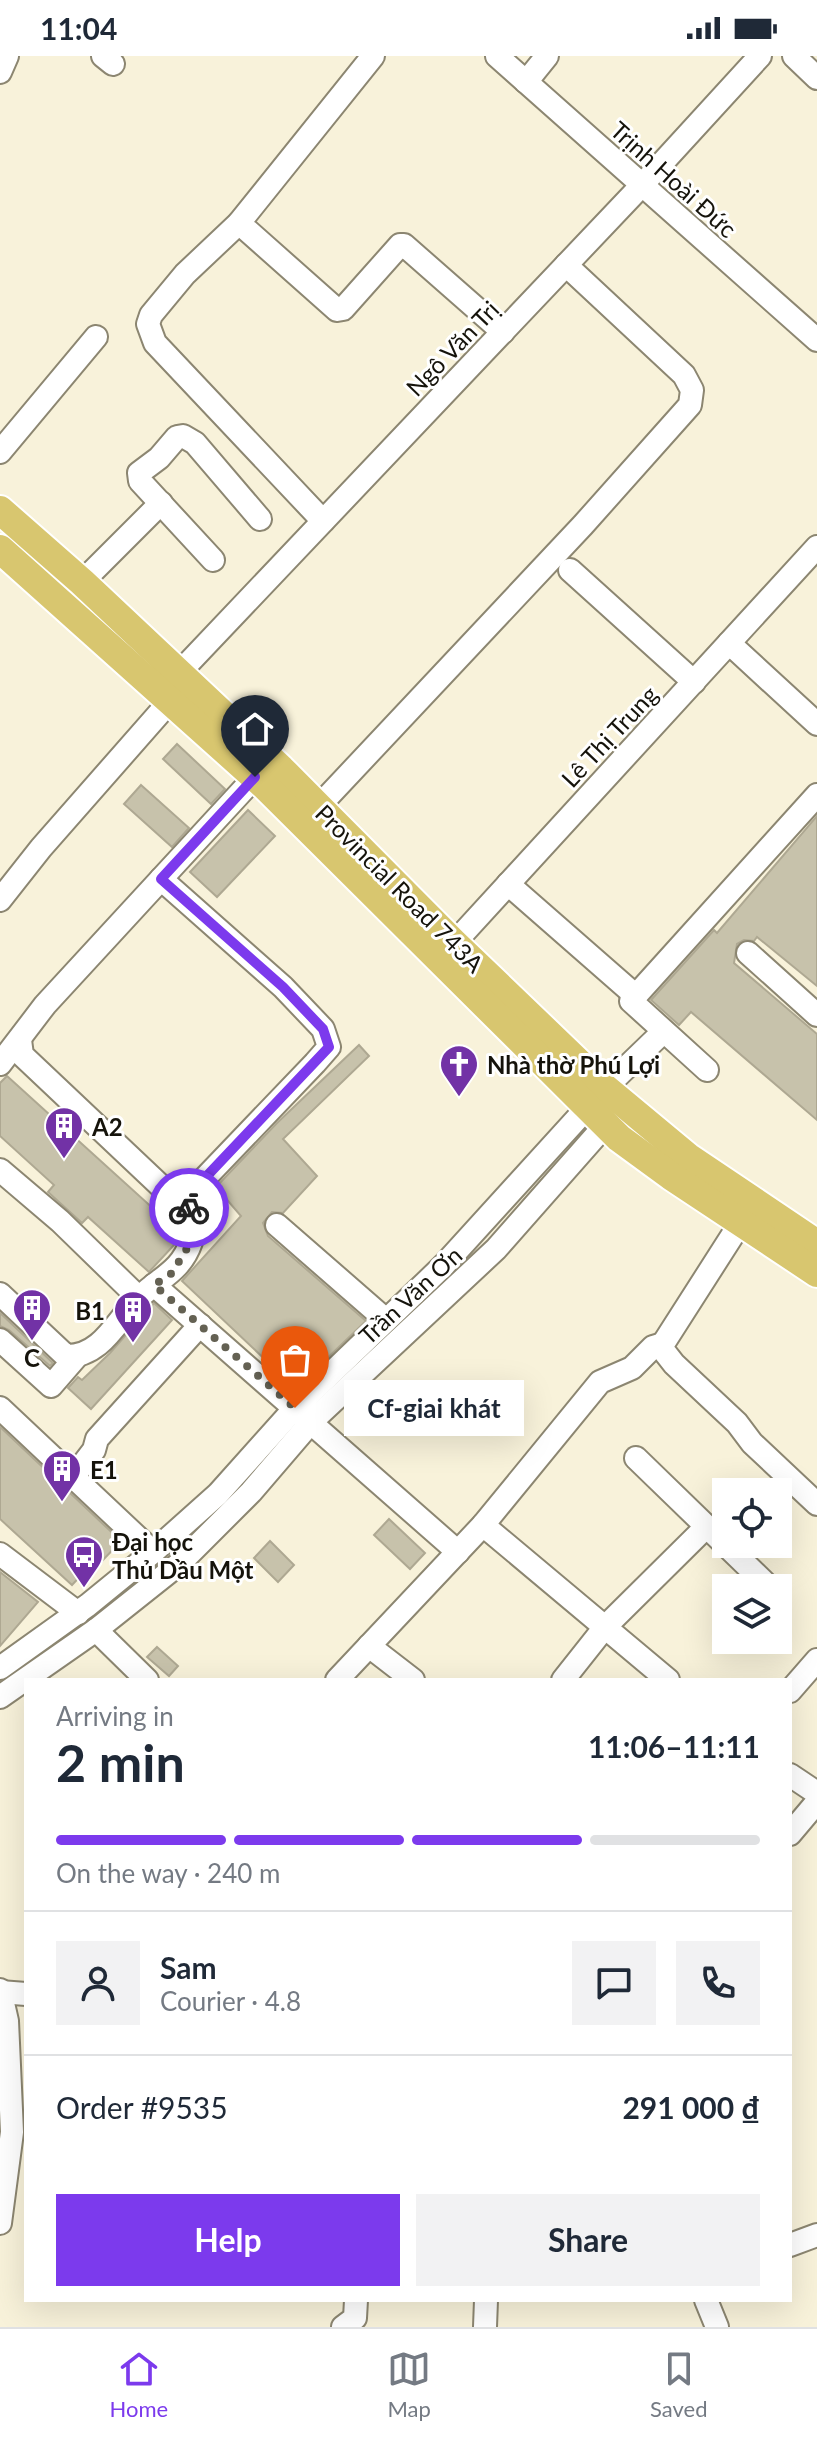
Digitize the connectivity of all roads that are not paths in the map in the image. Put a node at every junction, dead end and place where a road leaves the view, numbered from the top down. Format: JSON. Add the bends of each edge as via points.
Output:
{"nodes":[{"id":1,"x":7,"y":56,"type":"edge"},
{"id":2,"x":373,"y":56,"type":"edge"},
{"id":3,"x":497,"y":56,"type":"edge"},
{"id":4,"x":547,"y":56,"type":"edge"},
{"id":5,"x":760,"y":56,"type":"edge"},
{"id":6,"x":794,"y":56,"type":"edge"},
{"id":7,"x":0,"y":72,"type":"edge"},
{"id":8,"x":817,"y":78,"type":"edge"},
{"id":9,"x":526,"y":82,"type":"junction"},
{"id":10,"x":642,"y":185,"type":"junction"},
{"id":11,"x":239,"y":223,"type":"junction"},
{"id":12,"x":566,"y":265,"type":"junction"},
{"id":13,"x":503,"y":332,"type":"junction"},
{"id":14,"x":96,"y":337,"type":"dead end"},
{"id":15,"x":817,"y":340,"type":"edge"},
{"id":16,"x":0,"y":452,"type":"edge"},
{"id":17,"x":161,"y":503,"type":"junction"},
{"id":18,"x":0,"y":510,"type":"edge"},
{"id":19,"x":260,"y":519,"type":"dead end"},
{"id":20,"x":323,"y":521,"type":"junction"},
{"id":21,"x":817,"y":547,"type":"edge"},
{"id":22,"x":0,"y":549,"type":"edge"},
{"id":23,"x":213,"y":560,"type":"dead end"},
{"id":24,"x":570,"y":570,"type":"dead end"},
{"id":25,"x":82,"y":582,"type":"junction"},
{"id":26,"x":729,"y":643,"type":"junction"},
{"id":27,"x":694,"y":682,"type":"junction"},
{"id":28,"x":175,"y":687,"type":"junction"},
{"id":29,"x":817,"y":724,"type":"edge"},
{"id":30,"x":255,"y":777,"type":"junction"},
{"id":31,"x":817,"y":795,"type":"edge"},
{"id":32,"x":319,"y":806,"type":"junction"},
{"id":33,"x":161,"y":879,"type":"junction"},
{"id":34,"x":508,"y":884,"type":"junction"},
{"id":35,"x":0,"y":900,"type":"edge"},
{"id":36,"x":447,"y":951,"type":"junction"},
{"id":37,"x":748,"y":953,"type":"dead end"},
{"id":38,"x":636,"y":996,"type":"junction"},
{"id":39,"x":816,"y":1010,"type":"edge"},
{"id":40,"x":663,"y":1032,"type":"junction"},
{"id":41,"x":20,"y":1040,"type":"junction"},
{"id":42,"x":0,"y":1064,"type":"edge"},
{"id":43,"x":707,"y":1070,"type":"dead end"},
{"id":44,"x":606,"y":1106,"type":"junction"},
{"id":45,"x":0,"y":1170,"type":"edge"},
{"id":46,"x":188,"y":1192,"type":"junction"},
{"id":47,"x":741,"y":1222,"type":"junction"},
{"id":48,"x":277,"y":1225,"type":"dead end"},
{"id":49,"x":817,"y":1244,"type":"edge"},
{"id":50,"x":817,"y":1273,"type":"edge"},
{"id":51,"x":146,"y":1291,"type":"junction"},
{"id":52,"x":0,"y":1294,"type":"edge"},
{"id":53,"x":386,"y":1320,"type":"junction"},
{"id":54,"x":200,"y":1325,"type":"junction"},
{"id":55,"x":0,"y":1340,"type":"edge"},
{"id":56,"x":663,"y":1344,"type":"junction"},
{"id":57,"x":77,"y":1356,"type":"junction"},
{"id":58,"x":0,"y":1408,"type":"edge"},
{"id":59,"x":303,"y":1415,"type":"junction"},
{"id":60,"x":636,"y":1458,"type":"dead end"},
{"id":61,"x":74,"y":1476,"type":"junction"},
{"id":62,"x":817,"y":1504,"type":"edge"},
{"id":63,"x":483,"y":1525,"type":"junction"},
{"id":64,"x":706,"y":1527,"type":"junction"},
{"id":65,"x":153,"y":1552,"type":"junction"},
{"id":66,"x":458,"y":1552,"type":"junction"},
{"id":67,"x":0,"y":1554,"type":"edge"},
{"id":68,"x":755,"y":1574,"type":"edge"},
{"id":69,"x":78,"y":1613,"type":"junction"},
{"id":70,"x":605,"y":1627,"type":"junction"},
{"id":71,"x":96,"y":1630,"type":"junction"},
{"id":72,"x":369,"y":1646,"type":"junction"},
{"id":73,"x":817,"y":1660,"type":"edge"},
{"id":74,"x":0,"y":1668,"type":"edge"},
{"id":75,"x":27,"y":1678,"type":"edge"},
{"id":76,"x":145,"y":1678,"type":"edge"},
{"id":77,"x":339,"y":1678,"type":"edge"},
{"id":78,"x":410,"y":1678,"type":"edge"},
{"id":79,"x":565,"y":1678,"type":"edge"},
{"id":80,"x":666,"y":1678,"type":"edge"},
{"id":81,"x":24,"y":1680,"type":"edge"},
{"id":82,"x":792,"y":1689,"type":"edge"},
{"id":83,"x":0,"y":1697,"type":"edge"},
{"id":84,"x":792,"y":1776,"type":"edge"},
{"id":85,"x":817,"y":1793,"type":"edge"},
{"id":86,"x":817,"y":1802,"type":"edge"},
{"id":87,"x":792,"y":1832,"type":"edge"},
{"id":88,"x":0,"y":1991,"type":"edge"},
{"id":89,"x":24,"y":1994,"type":"edge"},
{"id":90,"x":0,"y":2223,"type":"edge"},
{"id":91,"x":817,"y":2235,"type":"edge"},
{"id":92,"x":792,"y":2244,"type":"edge"},
{"id":93,"x":356,"y":2302,"type":"edge"},
{"id":94,"x":486,"y":2302,"type":"edge"},
{"id":95,"x":707,"y":2302,"type":"edge"},
{"id":96,"x":343,"y":2327,"type":"edge"},
{"id":97,"x":485,"y":2327,"type":"edge"},
{"id":98,"x":717,"y":2327,"type":"edge"}],
"edges":[{"from":1,"to":7,"type":"street"},
{"from":2,"to":11,"type":"street"},
{"from":3,"to":9,"type":"street","name":"Trịnh Hoài Đức"},
{"from":4,"to":9,"type":"street"},
{"from":5,"to":10,"type":"street","name":"Ngô Văn Trị"},
{"from":6,"to":8,"type":"street"},
{"from":9,"to":10,"type":"street","name":"Trịnh Hoài Đức"},
{"from":10,"to":12,"type":"street","name":"Ngô Văn Trị"},
{"from":10,"to":15,"type":"street","name":"Trịnh Hoài Đức"},
{"from":11,"to":13,"type":"street","via":[[337,310],[404,245]]},
{"from":11,"to":20,"type":"street","via":[[185,274],[148,324],[155,343]]},
{"from":12,"to":13,"type":"street","name":"Ngô Văn Trị"},
{"from":12,"to":32,"type":"street","via":[[684,375],[692,390],[690,405]]},
{"from":13,"to":20,"type":"street","name":"Ngô Văn Trị"},
{"from":14,"to":16,"type":"street"},
{"from":17,"to":19,"type":"street","via":[[144,488],[139,473],[183,436],[195,443]]},
{"from":17,"to":23,"type":"street"},
{"from":17,"to":25,"type":"street"},
{"from":18,"to":25,"type":"main road","name":"Provincial Road 743A"},
{"from":20,"to":28,"type":"street","name":"Ngô Văn Trị"},
{"from":21,"to":26,"type":"street","name":"Lê Thị Trung"},
{"from":22,"to":28,"type":"main road","name":"Provincial Road 743A"},
{"from":24,"to":27,"type":"street"},
{"from":25,"to":28,"type":"main road","name":"Provincial Road 743A"},
{"from":26,"to":27,"type":"street","name":"Lê Thị Trung"},
{"from":26,"to":29,"type":"street"},
{"from":27,"to":34,"type":"street","name":"Lê Thị Trung"},
{"from":28,"to":30,"type":"main road","name":"Provincial Road 743A"},
{"from":28,"to":32,"type":"main road","name":"Provincial Road 743A"},
{"from":28,"to":35,"type":"street","name":"Ngô Văn Trị"},
{"from":30,"to":33,"type":"street"},
{"from":30,"to":36,"type":"main road","name":"Provincial Road 743A"},
{"from":31,"to":38,"type":"street"},
{"from":32,"to":36,"type":"main road","name":"Provincial Road 743A"},
{"from":33,"to":41,"type":"street","via":[[45,1005]]},
{"from":33,"to":46,"type":"street","via":[[283,987],[323,1029],[329,1047]]},
{"from":34,"to":36,"type":"street","name":"Lê Thị Trung"},
{"from":34,"to":38,"type":"street"},
{"from":36,"to":44,"type":"main road","name":"Provincial Road 743A"},
{"from":37,"to":39,"type":"street"},
{"from":38,"to":40,"type":"street","via":[[631,1001]]},
{"from":40,"to":43,"type":"street"},
{"from":40,"to":44,"type":"street"},
{"from":41,"to":42,"type":"street"},
{"from":41,"to":46,"type":"street","via":[[22,1055],[167,1192]]},
{"from":44,"to":47,"type":"main road","name":"Provincial Road 743A","via":[[619,1138]]},
{"from":44,"to":49,"type":"main road","name":"Provincial Road 743A"},
{"from":44,"to":53,"type":"street","name":"Trần Văn Ơn"},
{"from":44,"to":59,"type":"street","name":"Trần Văn Ơn","via":[[496,1249]]},
{"from":45,"to":51,"type":"street"},
{"from":46,"to":51,"type":"street","via":[[192,1240],[172,1273]]},
{"from":47,"to":50,"type":"main road","name":"Provincial Road 743A"},
{"from":47,"to":56,"type":"street"},
{"from":48,"to":53,"type":"street"},
{"from":51,"to":54,"type":"street"},
{"from":51,"to":57,"type":"street","via":[[109,1337]]},
{"from":52,"to":57,"type":"street","via":[[66,1356]]},
{"from":53,"to":59,"type":"street","name":"Trần Văn Ơn"},
{"from":54,"to":59,"type":"street"},
{"from":54,"to":61,"type":"street","via":[[97,1439]]},
{"from":55,"to":57,"type":"street","via":[[51,1386]]},
{"from":56,"to":62,"type":"street","via":[[674,1364]]},
{"from":56,"to":63,"type":"street","via":[[632,1368],[600,1382]]},
{"from":58,"to":61,"type":"street"},
{"from":59,"to":65,"type":"street","name":"Trần Văn Ơn"},
{"from":59,"to":66,"type":"street"},
{"from":59,"to":71,"type":"street","name":"Trần Văn Ơn","via":[[251,1492],[207,1538]]},
{"from":60,"to":64,"type":"street"},
{"from":61,"to":65,"type":"street"},
{"from":63,"to":66,"type":"street"},
{"from":63,"to":70,"type":"street"},
{"from":64,"to":68,"type":"street"},
{"from":64,"to":70,"type":"street"},
{"from":65,"to":69,"type":"street","name":"Trần Văn Ơn"},
{"from":66,"to":72,"type":"street"},
{"from":67,"to":69,"type":"street"},
{"from":69,"to":74,"type":"street","name":"Trần Văn Ơn"},
{"from":70,"to":79,"type":"street"},
{"from":70,"to":80,"type":"street"},
{"from":71,"to":75,"type":"street","name":"Trần Văn Ơn"},
{"from":71,"to":76,"type":"street"},
{"from":72,"to":77,"type":"street"},
{"from":72,"to":78,"type":"street"},
{"from":73,"to":82,"type":"street"},
{"from":81,"to":83,"type":"street","name":"Trần Văn Ơn"},
{"from":84,"to":85,"type":"street"},
{"from":86,"to":87,"type":"street"},
{"from":88,"to":89,"type":"street"},
{"from":88,"to":90,"type":"street","via":[[7,2021],[12,2132]]},
{"from":91,"to":92,"type":"street"},
{"from":93,"to":96,"type":"street","via":[[355,2318]]},
{"from":94,"to":97,"type":"street"},
{"from":95,"to":98,"type":"street"}]}
